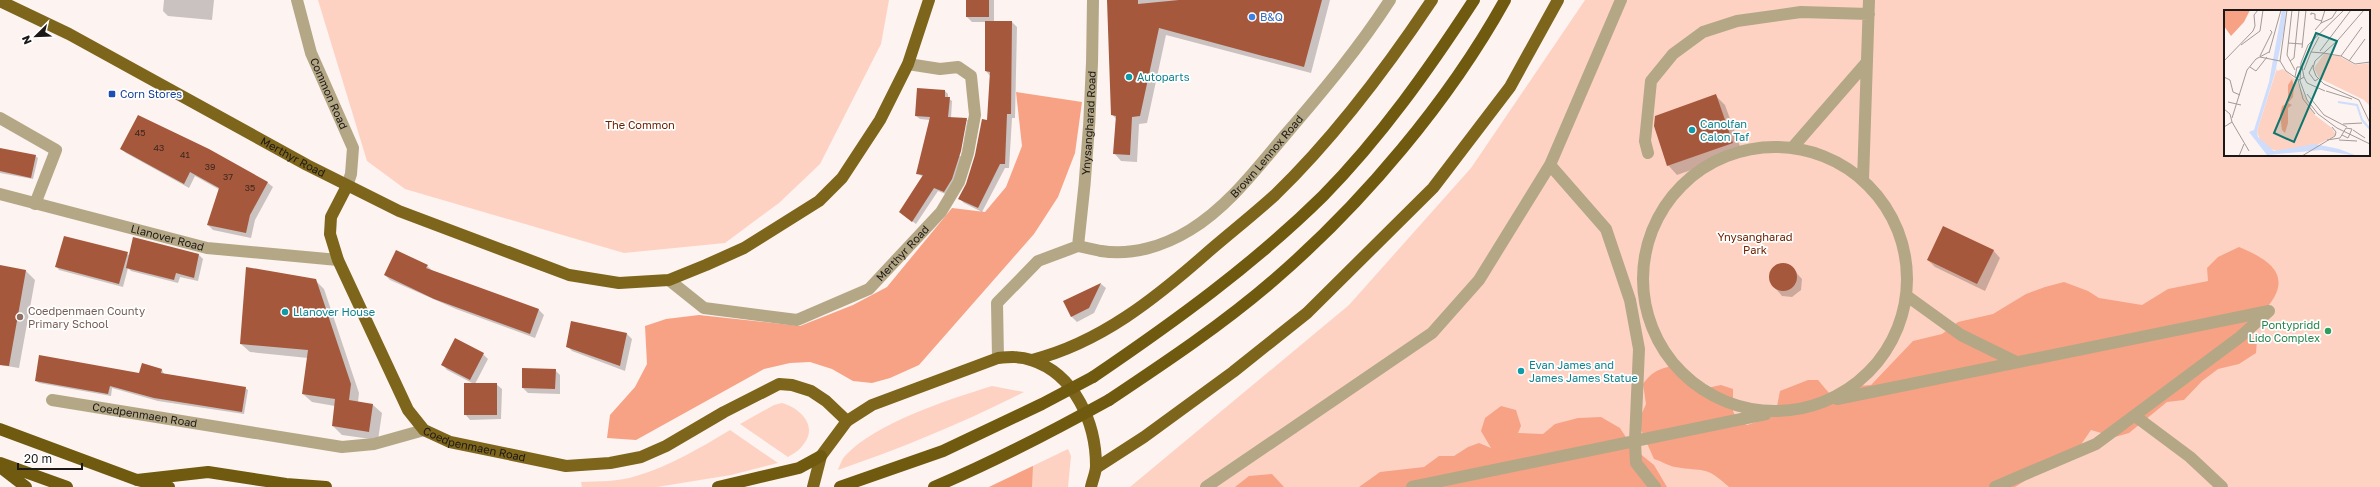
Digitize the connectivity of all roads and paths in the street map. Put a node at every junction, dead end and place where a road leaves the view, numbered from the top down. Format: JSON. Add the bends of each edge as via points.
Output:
{"nodes":[{"id":1,"x":297,"y":0,"type":"edge"},
{"id":2,"x":929,"y":0,"type":"edge"},
{"id":3,"x":1093,"y":0,"type":"edge"},
{"id":4,"x":1390,"y":0,"type":"edge"},
{"id":5,"x":1432,"y":0,"type":"edge"},
{"id":6,"x":1474,"y":0,"type":"edge"},
{"id":7,"x":1505,"y":0,"type":"edge"},
{"id":8,"x":1558,"y":0,"type":"edge"},
{"id":9,"x":1621,"y":0,"type":"edge"},
{"id":10,"x":1869,"y":0,"type":"edge"},
{"id":11,"x":0,"y":1,"type":"edge"},
{"id":12,"x":1869,"y":14,"type":"junction"},
{"id":13,"x":1867,"y":62,"type":"junction"},
{"id":14,"x":908,"y":64,"type":"junction"},
{"id":15,"x":0,"y":118,"type":"edge"},
{"id":16,"x":1793,"y":147,"type":"junction"},
{"id":17,"x":1648,"y":153,"type":"dead end"},
{"id":18,"x":1550,"y":166,"type":"junction"},
{"id":19,"x":1864,"y":180,"type":"junction"},
{"id":20,"x":347,"y":186,"type":"junction"},
{"id":21,"x":0,"y":194,"type":"edge"},
{"id":22,"x":35,"y":204,"type":"junction"},
{"id":23,"x":1078,"y":246,"type":"junction"},
{"id":24,"x":338,"y":260,"type":"junction"},
{"id":25,"x":669,"y":280,"type":"junction"},
{"id":26,"x":1907,"y":296,"type":"junction"},
{"id":27,"x":998,"y":358,"type":"junction"},
{"id":28,"x":1032,"y":360,"type":"junction"},
{"id":29,"x":2016,"y":362,"type":"junction"},
{"id":30,"x":52,"y":400,"type":"dead end"},
{"id":31,"x":1830,"y":400,"type":"junction"},
{"id":32,"x":1774,"y":412,"type":"junction"},
{"id":33,"x":2135,"y":416,"type":"junction"},
{"id":34,"x":847,"y":421,"type":"junction"},
{"id":35,"x":0,"y":429,"type":"edge"},
{"id":36,"x":424,"y":430,"type":"junction"},
{"id":37,"x":1635,"y":441,"type":"junction"},
{"id":38,"x":821,"y":456,"type":"junction"},
{"id":39,"x":0,"y":463,"type":"edge"},
{"id":40,"x":0,"y":467,"type":"edge"},
{"id":41,"x":1096,"y":468,"type":"junction"},
{"id":42,"x":137,"y":480,"type":"junction"},
{"id":43,"x":26,"y":487,"type":"edge"},
{"id":44,"x":67,"y":487,"type":"edge"},
{"id":45,"x":169,"y":487,"type":"edge"},
{"id":46,"x":326,"y":487,"type":"edge"},
{"id":47,"x":718,"y":487,"type":"edge"},
{"id":48,"x":812,"y":487,"type":"edge"},
{"id":49,"x":840,"y":487,"type":"edge"},
{"id":50,"x":934,"y":487,"type":"edge"},
{"id":51,"x":1091,"y":487,"type":"edge"},
{"id":52,"x":1206,"y":487,"type":"edge"},
{"id":53,"x":1412,"y":487,"type":"edge"},
{"id":54,"x":1655,"y":487,"type":"edge"},
{"id":55,"x":1995,"y":487,"type":"edge"},
{"id":56,"x":2222,"y":487,"type":"edge"}],
"edges":[{"from":1,"to":20,"type":"street","name":"Common Road","via":[[311,53],[353,148],[351,174]]},
{"from":2,"to":14,"type":"main road","name":"Merthyr Road"},
{"from":3,"to":23,"type":"street","name":"Ynysangharad Road","via":[[1093,80],[1088,166]]},
{"from":4,"to":23,"type":"street","name":"Brown Lennox Road","via":[[1364,40],[1309,107],[1244,184],[1217,209],[1190,230],[1140,251],[1120,254]]},
{"from":5,"to":28,"type":"main road","via":[[1364,95],[1324,144],[1275,195],[1144,305],[1084,341],[1059,353]]},
{"from":6,"to":49,"type":"highway","bridge":true,"via":[[1436,59],[1403,103],[1324,195],[1227,282],[1093,377],[943,451]]},
{"from":7,"to":50,"type":"highway","bridge":true,"via":[[1486,34],[1435,106],[1358,199],[1275,279],[1203,337],[1109,400],[1016,450]]},
{"from":8,"to":41,"type":"main road","via":[[1510,87],[1433,188],[1307,313],[1233,372],[1151,432]]},
{"from":9,"to":18,"type":"street"},
{"from":10,"to":12,"type":"street"},
{"from":11,"to":20,"type":"main road","name":"Merthyr Road","via":[[76,38]]},
{"from":12,"to":13,"type":"street"},
{"from":12,"to":17,"type":"street","via":[[1801,12],[1737,20],[1703,32],[1673,54],[1651,81],[1645,142]]},
{"from":13,"to":16,"type":"street"},
{"from":13,"to":19,"type":"street"},
{"from":14,"to":25,"type":"main road","name":"Merthyr Road","via":[[880,120],[859,154],[842,178],[819,201],[744,248]]},
{"from":14,"to":25,"type":"street","name":"Merthyr Road","via":[[940,69],[958,67],[971,76],[975,116],[959,182],[941,212],[869,290],[797,320],[704,308]]},
{"from":15,"to":22,"type":"street","via":[[56,150]]},
{"from":16,"to":19,"type":"street","via":[[1830,158]]},
{"from":16,"to":32,"type":"street","via":[[1768,146],[1744,150],[1714,161],[1688,179],[1664,206],[1649,238],[1643,274],[1647,309],[1659,343],[1680,371],[1708,393],[1740,407]]},
{"from":18,"to":37,"type":"street","via":[[1606,229],[1630,300],[1639,349]]},
{"from":18,"to":52,"type":"street","via":[[1479,280],[1432,333]]},
{"from":19,"to":26,"type":"street","via":[[1891,213],[1906,253]]},
{"from":20,"to":24,"type":"main road","via":[[331,217],[330,234]]},
{"from":20,"to":25,"type":"main road","name":"Merthyr Road","via":[[399,211],[569,274],[620,283]]},
{"from":21,"to":22,"type":"street","name":"Llanover Road"},
{"from":22,"to":24,"type":"street","name":"Llanover Road","via":[[207,248]]},
{"from":23,"to":27,"type":"street","via":[[1038,261],[997,303]]},
{"from":24,"to":36,"type":"main road","via":[[408,410]]},
{"from":26,"to":29,"type":"street","via":[[1961,335]]},
{"from":26,"to":31,"type":"street","via":[[1894,339],[1868,375]]},
{"from":27,"to":28,"type":"main road","via":[[1018,356]]},
{"from":27,"to":34,"type":"main road","via":[[872,405]]},
{"from":28,"to":41,"type":"main road","via":[[1051,369],[1065,381],[1080,404],[1093,432]]},
{"from":29,"to":31,"type":"street"},
{"from":29,"to":33,"type":"street","via":[[2269,310],[2240,338]]},
{"from":30,"to":36,"type":"street","name":"Coedpenmaen Road","via":[[342,447],[374,444]]},
{"from":31,"to":32,"type":"street","via":[[1796,410]]},
{"from":32,"to":37,"type":"street"},
{"from":33,"to":55,"type":"street","via":[[2096,444]]},
{"from":33,"to":56,"type":"street","via":[[2190,457]]},
{"from":34,"to":36,"type":"main road","name":"Coedpenmaen Road","via":[[811,391],[779,384],[641,457],[610,463],[566,466],[450,442]]},
{"from":34,"to":38,"type":"main road"},
{"from":35,"to":42,"type":"highway"},
{"from":37,"to":53,"type":"street"},
{"from":37,"to":54,"type":"street","via":[[1636,464]]},
{"from":38,"to":47,"type":"highway","via":[[799,468]]},
{"from":38,"to":48,"type":"main road"},
{"from":39,"to":44,"type":"highway"},
{"from":40,"to":43,"type":"highway"},
{"from":41,"to":51,"type":"main road"},
{"from":42,"to":45,"type":"highway"},
{"from":42,"to":46,"type":"highway","via":[[208,472],[286,484]]}]}
